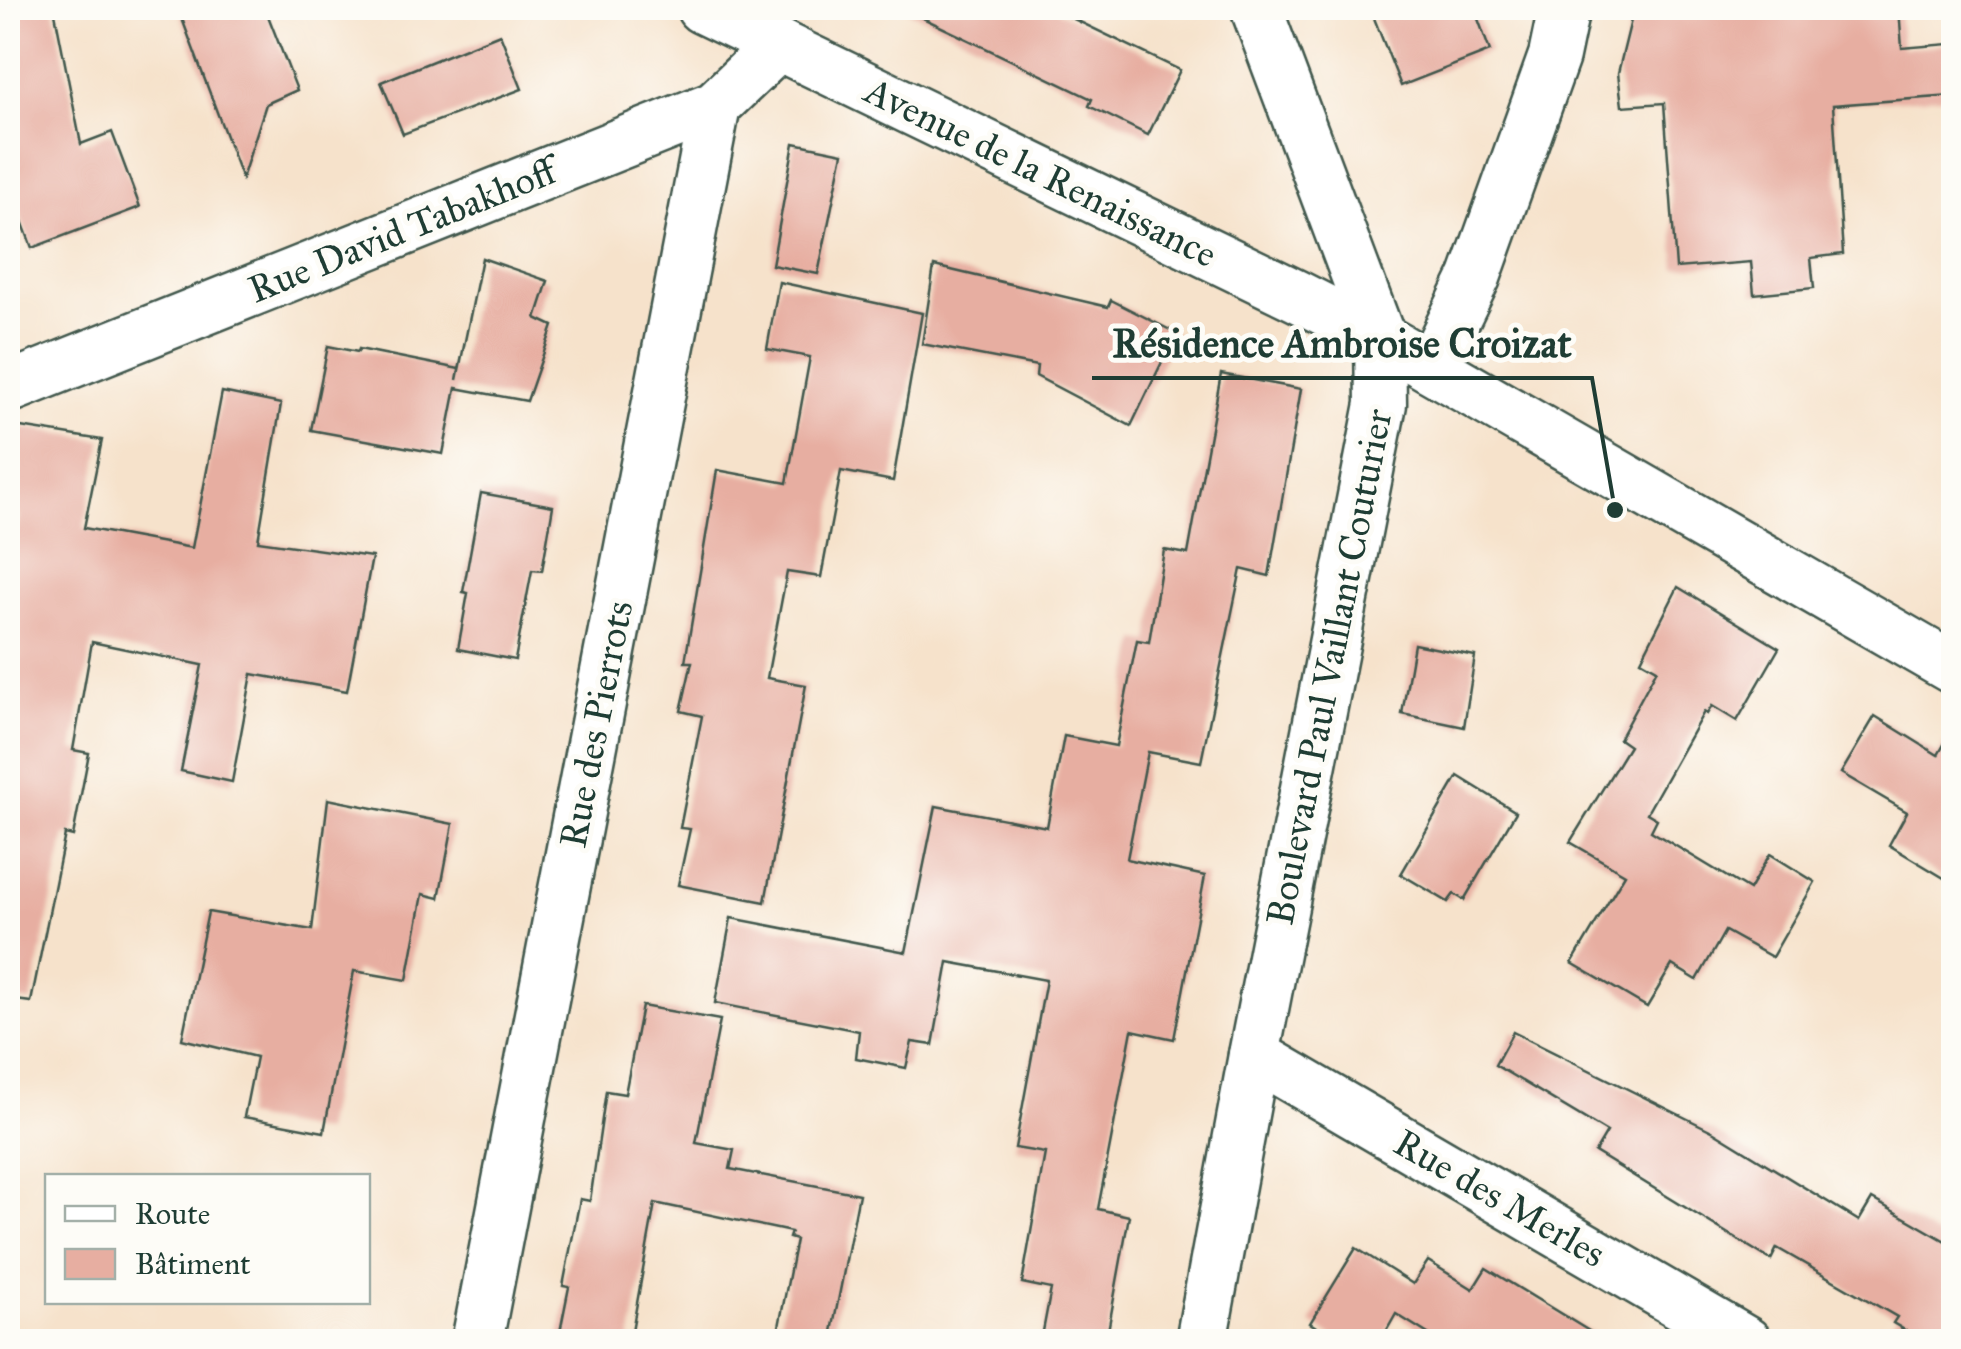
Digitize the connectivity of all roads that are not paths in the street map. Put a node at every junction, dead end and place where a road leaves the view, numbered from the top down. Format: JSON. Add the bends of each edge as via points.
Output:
{"nodes":[{"id":1,"x":702,"y":8,"type":"edge"},
{"id":2,"x":1256,"y":8,"type":"edge"},
{"id":3,"x":1564,"y":8,"type":"edge"},
{"id":4,"x":779,"y":45,"type":"junction"},
{"id":5,"x":714,"y":106,"type":"junction"},
{"id":6,"x":1380,"y":338,"type":"junction"},
{"id":7,"x":1431,"y":367,"type":"junction"},
{"id":8,"x":8,"y":388,"type":"edge"},
{"id":9,"x":1954,"y":669,"type":"edge"},
{"id":10,"x":1254,"y":1055,"type":"junction"},
{"id":11,"x":477,"y":1342,"type":"edge"},
{"id":12,"x":1201,"y":1342,"type":"edge"},
{"id":13,"x":1746,"y":1342,"type":"edge"}],
"edges":[{"from":1,"to":4,"type":"street","name":"Avenue de la Renaissance"},
{"from":2,"to":6,"type":"street","name":"Boulevard Paul Vaillant Couturier"},
{"from":3,"to":7,"type":"street","via":[[1554,56],[1475,277]]},
{"from":4,"to":5,"type":"street","name":"Rue David Tabakhoff"},
{"from":4,"to":6,"type":"street","name":"Avenue de la Renaissance"},
{"from":5,"to":8,"type":"street","name":"Rue David Tabakhoff"},
{"from":5,"to":11,"type":"street","name":"Rue des Pierrots"},
{"from":6,"to":7,"type":"street","name":"Avenue de la Renaissance"},
{"from":6,"to":10,"type":"street","name":"Boulevard Paul Vaillant Couturier","via":[[1381,404]]},
{"from":7,"to":9,"type":"street","name":"Avenue de la Renaissance"},
{"from":10,"to":12,"type":"street","name":"Boulevard Paul Vaillant Couturier"},
{"from":10,"to":13,"type":"street","name":"Rue des Merles"}]}
